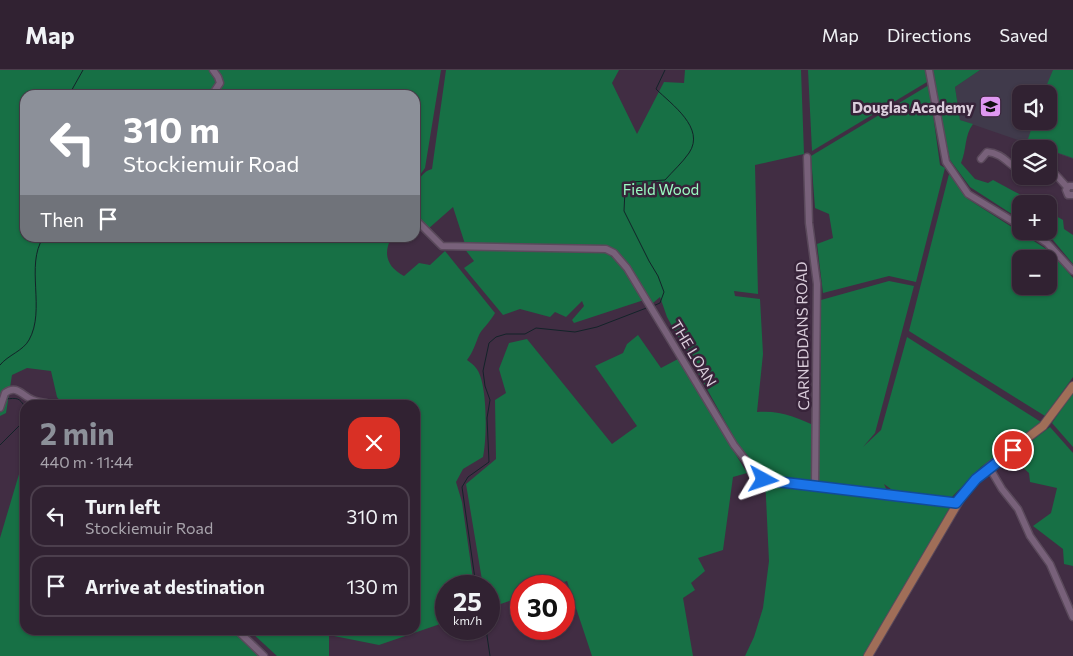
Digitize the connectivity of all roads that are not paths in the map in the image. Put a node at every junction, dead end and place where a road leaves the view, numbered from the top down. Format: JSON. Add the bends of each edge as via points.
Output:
{"nodes":[{"id":1,"x":212,"y":70,"type":"edge"},
{"id":2,"x":929,"y":70,"type":"edge"},
{"id":3,"x":215,"y":90,"type":"edge"},
{"id":4,"x":807,"y":157,"type":"dead end"},
{"id":5,"x":981,"y":159,"type":"dead end"},
{"id":6,"x":1012,"y":163,"type":"edge"},
{"id":7,"x":1057,"y":176,"type":"edge"},
{"id":8,"x":1070,"y":187,"type":"edge"},
{"id":9,"x":1073,"y":195,"type":"edge"},
{"id":10,"x":1012,"y":221,"type":"edge"},
{"id":11,"x":420,"y":224,"type":"edge"},
{"id":12,"x":1044,"y":240,"type":"edge"},
{"id":13,"x":1073,"y":272,"type":"edge"},
{"id":14,"x":1073,"y":386,"type":"edge"},
{"id":15,"x":32,"y":400,"type":"edge"},
{"id":16,"x":1,"y":407,"type":"edge"},
{"id":17,"x":989,"y":468,"type":"junction"},
{"id":18,"x":815,"y":485,"type":"junction"},
{"id":19,"x":956,"y":503,"type":"junction"},
{"id":20,"x":1073,"y":617,"type":"edge"},
{"id":21,"x":242,"y":635,"type":"edge"},
{"id":22,"x":264,"y":656,"type":"edge"},
{"id":23,"x":868,"y":656,"type":"edge"}],
"edges":[{"from":1,"to":3,"type":"street","via":[[220,83]]},
{"from":2,"to":10,"type":"street","via":[[946,162],[968,194]]},
{"from":4,"to":18,"type":"street","name":"CARNEDDANS ROAD","via":[[809,223],[817,284]]},
{"from":5,"to":6,"type":"street","via":[[986,149]]},
{"from":7,"to":8,"type":"street"},
{"from":8,"to":9,"type":"street","via":[[1067,194]]},
{"from":11,"to":18,"type":"street","name":"THE LOAN","via":[[442,246],[606,249],[614,254],[627,268],[734,445],[754,472],[764,480]]},
{"from":12,"to":13,"type":"street"},
{"from":14,"to":17,"type":"main road","via":[[1043,426]]},
{"from":15,"to":16,"type":"street","via":[[19,390],[10,390]]},
{"from":17,"to":19,"type":"main road"},
{"from":17,"to":20,"type":"street","via":[[1050,564]]},
{"from":18,"to":19,"type":"street","name":"THE LOAN"},
{"from":19,"to":23,"type":"main road"},
{"from":21,"to":22,"type":"street"}]}
